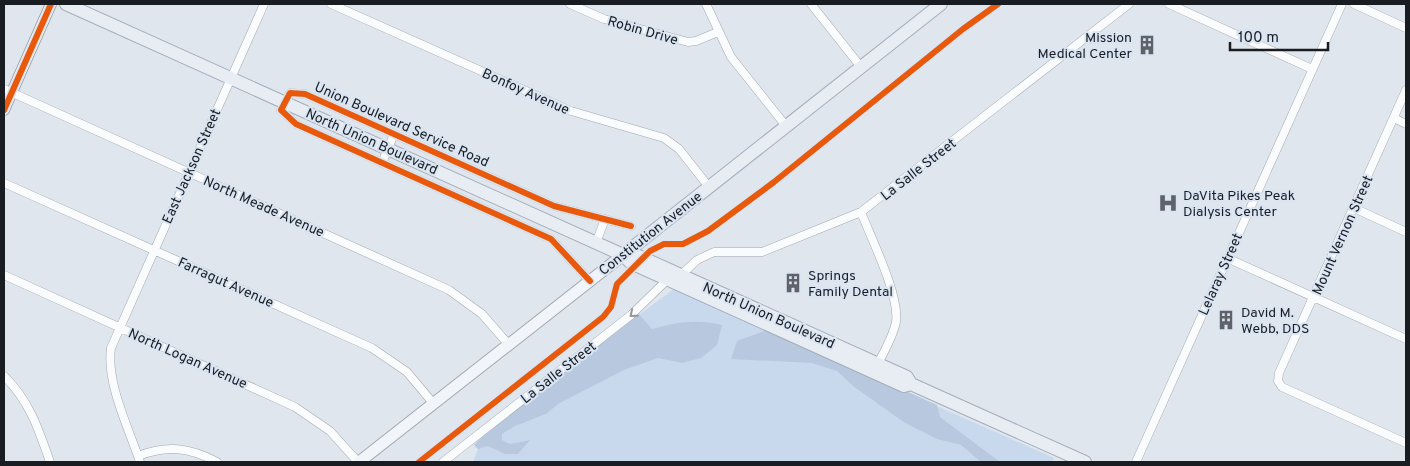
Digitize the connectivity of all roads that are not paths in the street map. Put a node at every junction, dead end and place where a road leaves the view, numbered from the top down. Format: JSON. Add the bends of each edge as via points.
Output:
{"nodes":[{"id":1,"x":51,"y":4,"type":"edge"},
{"id":2,"x":66,"y":4,"type":"edge"},
{"id":3,"x":264,"y":4,"type":"edge"},
{"id":4,"x":332,"y":4,"type":"edge"},
{"id":5,"x":570,"y":4,"type":"edge"},
{"id":6,"x":706,"y":4,"type":"edge"},
{"id":7,"x":811,"y":4,"type":"edge"},
{"id":8,"x":942,"y":4,"type":"edge"},
{"id":9,"x":1129,"y":4,"type":"edge"},
{"id":10,"x":1168,"y":4,"type":"edge"},
{"id":11,"x":1342,"y":4,"type":"edge"},
{"id":12,"x":1354,"y":4,"type":"edge"},
{"id":13,"x":1406,"y":28,"type":"edge"},
{"id":14,"x":718,"y":32,"type":"junction"},
{"id":15,"x":861,"y":67,"type":"junction"},
{"id":16,"x":1312,"y":69,"type":"junction"},
{"id":17,"x":230,"y":78,"type":"junction"},
{"id":18,"x":1406,"y":90,"type":"edge"},
{"id":19,"x":7,"y":91,"type":"edge"},
{"id":20,"x":284,"y":102,"type":"junction"},
{"id":21,"x":4,"y":110,"type":"edge"},
{"id":22,"x":1394,"y":118,"type":"junction"},
{"id":23,"x":1406,"y":124,"type":"edge"},
{"id":24,"x":786,"y":126,"type":"junction"},
{"id":25,"x":394,"y":134,"type":"junction"},
{"id":26,"x":388,"y":148,"type":"junction"},
{"id":27,"x":382,"y":163,"type":"junction"},
{"id":28,"x":188,"y":172,"type":"junction"},
{"id":29,"x":4,"y":183,"type":"edge"},
{"id":30,"x":709,"y":187,"type":"junction"},
{"id":31,"x":1354,"y":208,"type":"junction"},
{"id":32,"x":861,"y":212,"type":"junction"},
{"id":33,"x":605,"y":219,"type":"junction"},
{"id":34,"x":632,"y":226,"type":"dead end"},
{"id":35,"x":1406,"y":232,"type":"edge"},
{"id":36,"x":596,"y":243,"type":"junction"},
{"id":37,"x":154,"y":250,"type":"junction"},
{"id":38,"x":624,"y":255,"type":"junction"},
{"id":39,"x":1227,"y":258,"type":"junction"},
{"id":40,"x":681,"y":275,"type":"junction"},
{"id":41,"x":4,"y":276,"type":"edge"},
{"id":42,"x":667,"y":280,"type":"junction"},
{"id":43,"x":590,"y":281,"type":"junction"},
{"id":44,"x":1314,"y":297,"type":"junction"},
{"id":45,"x":119,"y":327,"type":"junction"},
{"id":46,"x":1406,"y":339,"type":"edge"},
{"id":47,"x":509,"y":345,"type":"junction"},
{"id":48,"x":876,"y":368,"type":"junction"},
{"id":49,"x":4,"y":376,"type":"edge"},
{"id":50,"x":433,"y":403,"type":"junction"},
{"id":51,"x":1406,"y":443,"type":"edge"},
{"id":52,"x":139,"y":459,"type":"edge"},
{"id":53,"x":50,"y":462,"type":"edge"},
{"id":54,"x":217,"y":462,"type":"edge"},
{"id":55,"x":358,"y":462,"type":"edge"},
{"id":56,"x":444,"y":462,"type":"edge"},
{"id":57,"x":1085,"y":462,"type":"edge"},
{"id":58,"x":1136,"y":462,"type":"edge"}],
"edges":[{"from":1,"to":19,"type":"street"},
{"from":2,"to":17,"type":"main road","name":"North Union Boulevard"},
{"from":3,"to":17,"type":"street","name":"East Jackson Street"},
{"from":4,"to":30,"type":"street","name":"Bonfoy Avenue","via":[[571,111],[664,138],[679,149]]},
{"from":5,"to":14,"type":"street","name":"Robin Drive","via":[[604,19],[688,42],[696,42]]},
{"from":6,"to":14,"type":"street"},
{"from":7,"to":15,"type":"street"},
{"from":8,"to":15,"type":"main road","name":"Constitution Avenue"},
{"from":9,"to":32,"type":"street","name":"La Salle Street"},
{"from":10,"to":16,"type":"street"},
{"from":11,"to":16,"type":"street","name":"Lelaray Street"},
{"from":12,"to":13,"type":"street"},
{"from":14,"to":24,"type":"street","via":[[740,69]]},
{"from":15,"to":24,"type":"main road","name":"Constitution Avenue"},
{"from":16,"to":39,"type":"street","name":"Lelaray Street"},
{"from":17,"to":20,"type":"main road","name":"North Union Boulevard"},
{"from":17,"to":28,"type":"street","name":"East Jackson Street"},
{"from":18,"to":22,"type":"street","name":"Mount Vernon Street"},
{"from":19,"to":21,"type":"street"},
{"from":19,"to":28,"type":"street","name":"North Meade Avenue"},
{"from":20,"to":25,"type":"street","name":"Union Boulevard Service Road","via":[[290,93],[300,93]]},
{"from":20,"to":26,"type":"main road","name":"North Union Boulevard"},
{"from":20,"to":27,"type":"street","via":[[281,110],[290,120]]},
{"from":22,"to":23,"type":"street"},
{"from":22,"to":31,"type":"street","name":"Mount Vernon Street"},
{"from":24,"to":30,"type":"main road","name":"Constitution Avenue"},
{"from":25,"to":26,"type":"street"},
{"from":25,"to":33,"type":"street","name":"Union Boulevard Service Road","via":[[554,206]]},
{"from":26,"to":27,"type":"street"},
{"from":26,"to":36,"type":"main road","name":"North Union Boulevard"},
{"from":27,"to":43,"type":"street","via":[[551,239]]},
{"from":28,"to":37,"type":"street","name":"East Jackson Street"},
{"from":28,"to":47,"type":"street","name":"North Meade Avenue","via":[[450,290],[482,314]]},
{"from":29,"to":37,"type":"street","name":"Farragut Avenue"},
{"from":30,"to":38,"type":"main road","name":"Constitution Avenue"},
{"from":31,"to":35,"type":"street"},
{"from":31,"to":44,"type":"street","name":"Mount Vernon Street"},
{"from":32,"to":40,"type":"street","name":"La Salle Street","via":[[762,252],[714,252],[697,260]]},
{"from":32,"to":48,"type":"street","via":[[895,302],[895,325]]},
{"from":33,"to":34,"type":"street","name":"Union Boulevard Service Road"},
{"from":33,"to":36,"type":"street"},
{"from":36,"to":38,"type":"main road","name":"North Union Boulevard"},
{"from":37,"to":45,"type":"street","name":"East Jackson Street"},
{"from":37,"to":50,"type":"street","name":"Farragut Avenue","via":[[372,348],[407,372]]},
{"from":38,"to":40,"type":"main road","name":"North Union Boulevard","via":[[636,255]]},
{"from":38,"to":42,"type":"main road","name":"North Union Boulevard","via":[[631,263]]},
{"from":38,"to":43,"type":"main road","name":"Constitution Avenue"},
{"from":39,"to":44,"type":"street"},
{"from":39,"to":58,"type":"street","name":"Lelaray Street"},
{"from":40,"to":48,"type":"main road","name":"North Union Boulevard"},
{"from":41,"to":45,"type":"street","name":"North Logan Avenue"},
{"from":42,"to":48,"type":"main road","name":"North Union Boulevard"},
{"from":42,"to":56,"type":"street","name":"La Salle Street","one_way":true,"via":[[631,315]]},
{"from":43,"to":47,"type":"main road","name":"Constitution Avenue"},
{"from":44,"to":46,"type":"street"},
{"from":44,"to":51,"type":"street","name":"Mount Vernon Street","via":[[1279,373],[1278,381],[1282,388]]},
{"from":45,"to":52,"type":"street","name":"East Jackson Street","via":[[111,348],[110,368]]},
{"from":45,"to":55,"type":"street","name":"North Logan Avenue","via":[[295,406],[330,432]]},
{"from":47,"to":50,"type":"main road","name":"Constitution Avenue"},
{"from":48,"to":57,"type":"main road","name":"North Union Boulevard","via":[[908,377],[911,384]]},
{"from":49,"to":53,"type":"street","via":[[33,416]]},
{"from":50,"to":55,"type":"main road","name":"Constitution Avenue"},
{"from":52,"to":54,"type":"street","via":[[172,448],[190,450]]}]}
